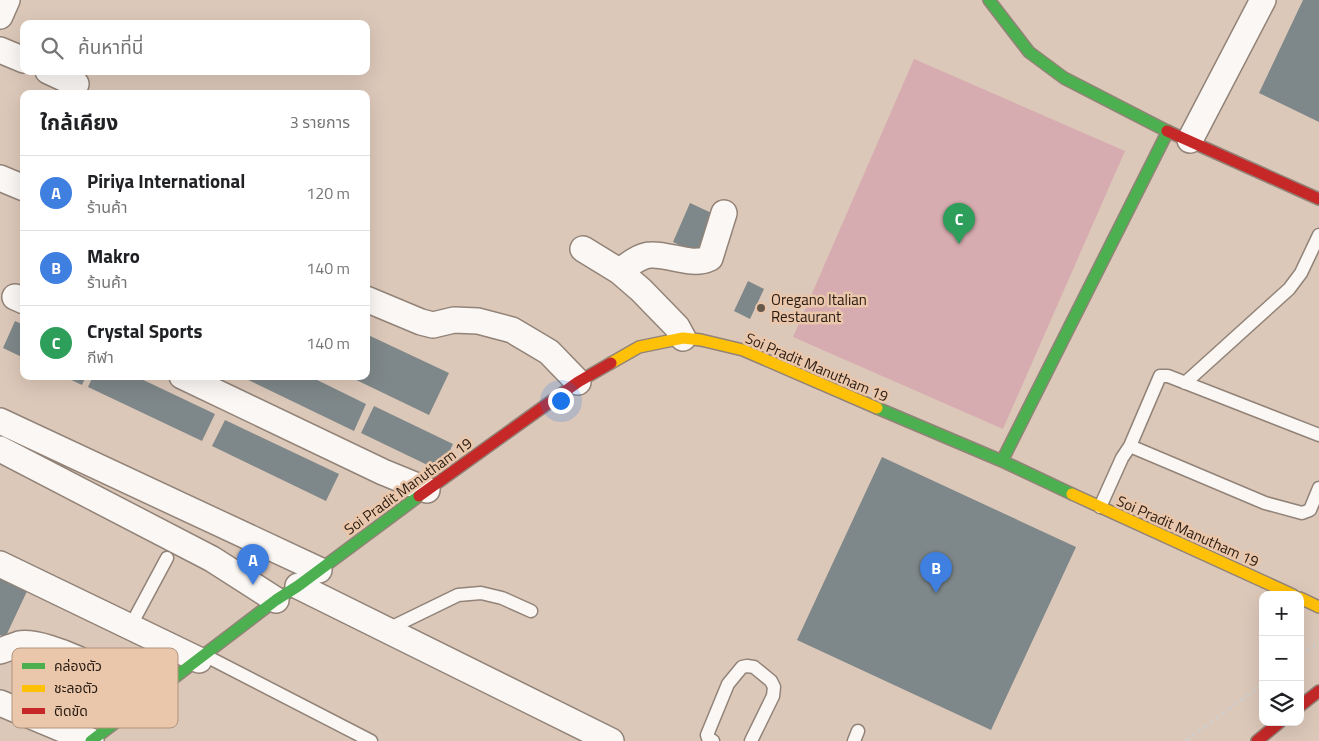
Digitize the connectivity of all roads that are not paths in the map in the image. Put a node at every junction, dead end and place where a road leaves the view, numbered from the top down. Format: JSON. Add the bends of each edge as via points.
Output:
{"nodes":[{"id":1,"x":7,"y":0,"type":"edge"},
{"id":2,"x":989,"y":0,"type":"edge"},
{"id":3,"x":1263,"y":0,"type":"edge"},
{"id":4,"x":0,"y":16,"type":"edge"},
{"id":5,"x":0,"y":50,"type":"edge"},
{"id":6,"x":20,"y":58,"type":"edge"},
{"id":7,"x":57,"y":75,"type":"edge"},
{"id":8,"x":76,"y":84,"type":"dead end"},
{"id":9,"x":1168,"y":131,"type":"junction"},
{"id":10,"x":1190,"y":140,"type":"junction"},
{"id":11,"x":0,"y":178,"type":"edge"},
{"id":12,"x":20,"y":186,"type":"edge"},
{"id":13,"x":1319,"y":199,"type":"edge"},
{"id":14,"x":724,"y":213,"type":"dead end"},
{"id":15,"x":1319,"y":236,"type":"edge"},
{"id":16,"x":583,"y":249,"type":"dead end"},
{"id":17,"x":619,"y":270,"type":"junction"},
{"id":18,"x":370,"y":301,"type":"edge"},
{"id":19,"x":683,"y":338,"type":"junction"},
{"id":20,"x":190,"y":380,"type":"edge"},
{"id":21,"x":578,"y":382,"type":"junction"},
{"id":22,"x":1184,"y":383,"type":"junction"},
{"id":23,"x":0,"y":421,"type":"edge"},
{"id":24,"x":1319,"y":435,"type":"edge"},
{"id":25,"x":1130,"y":446,"type":"junction"},
{"id":26,"x":0,"y":449,"type":"edge"},
{"id":27,"x":1002,"y":461,"type":"junction"},
{"id":28,"x":1319,"y":488,"type":"edge"},
{"id":29,"x":427,"y":490,"type":"junction"},
{"id":30,"x":1100,"y":507,"type":"junction"},
{"id":31,"x":167,"y":558,"type":"dead end"},
{"id":32,"x":0,"y":564,"type":"edge"},
{"id":33,"x":319,"y":570,"type":"junction"},
{"id":34,"x":298,"y":586,"type":"junction"},
{"id":35,"x":1284,"y":591,"type":"edge"},
{"id":36,"x":276,"y":600,"type":"junction"},
{"id":37,"x":1304,"y":600,"type":"edge"},
{"id":38,"x":1319,"y":607,"type":"edge"},
{"id":39,"x":531,"y":611,"type":"dead end"},
{"id":40,"x":130,"y":627,"type":"junction"},
{"id":41,"x":386,"y":630,"type":"junction"},
{"id":42,"x":44,"y":648,"type":"edge"},
{"id":43,"x":0,"y":651,"type":"edge"},
{"id":44,"x":201,"y":658,"type":"junction"},
{"id":45,"x":178,"y":675,"type":"edge"},
{"id":46,"x":1319,"y":691,"type":"edge"},
{"id":47,"x":0,"y":703,"type":"edge"},
{"id":48,"x":1304,"y":703,"type":"edge"},
{"id":49,"x":12,"y":708,"type":"edge"},
{"id":50,"x":1275,"y":726,"type":"edge"},
{"id":51,"x":60,"y":728,"type":"edge"},
{"id":52,"x":108,"y":728,"type":"edge"},
{"id":53,"x":91,"y":741,"type":"edge"},
{"id":54,"x":371,"y":741,"type":"edge"},
{"id":55,"x":611,"y":741,"type":"edge"},
{"id":56,"x":713,"y":741,"type":"edge"},
{"id":57,"x":752,"y":741,"type":"edge"},
{"id":58,"x":1257,"y":741,"type":"edge"}],
"edges":[{"from":1,"to":4,"type":"street"},
{"from":2,"to":9,"type":"street","via":[[1029,52],[1064,78]]},
{"from":3,"to":10,"type":"street"},
{"from":5,"to":6,"type":"street"},
{"from":7,"to":8,"type":"street"},
{"from":9,"to":10,"type":"street"},
{"from":9,"to":27,"type":"street"},
{"from":10,"to":13,"type":"street"},
{"from":11,"to":12,"type":"street"},
{"from":14,"to":17,"type":"street","via":[[710,258],[684,260],[643,256]]},
{"from":15,"to":22,"type":"lane","via":[[1301,273],[1289,289]]},
{"from":16,"to":17,"type":"street"},
{"from":17,"to":19,"type":"street","via":[[677,327]]},
{"from":18,"to":21,"type":"street","via":[[432,325],[454,320],[478,321],[512,330],[549,352]]},
{"from":19,"to":21,"type":"street","name":"Soi Pradit Manutham 19","via":[[639,347]]},
{"from":19,"to":27,"type":"street","name":"Soi Pradit Manutham 19","via":[[743,350]]},
{"from":20,"to":29,"type":"street"},
{"from":21,"to":29,"type":"street","name":"Soi Pradit Manutham 19"},
{"from":22,"to":24,"type":"lane"},
{"from":22,"to":25,"type":"lane","via":[[1160,376]]},
{"from":23,"to":33,"type":"street"},
{"from":25,"to":28,"type":"lane","via":[[1265,503],[1302,513],[1310,510]]},
{"from":25,"to":30,"type":"lane"},
{"from":26,"to":36,"type":"street","via":[[212,559]]},
{"from":27,"to":30,"type":"street","name":"Soi Pradit Manutham 19"},
{"from":29,"to":33,"type":"street","name":"Soi Pradit Manutham 19"},
{"from":30,"to":35,"type":"street","name":"Soi Pradit Manutham 19"},
{"from":31,"to":40,"type":"lane"},
{"from":32,"to":40,"type":"street"},
{"from":33,"to":34,"type":"street","name":"Soi Pradit Manutham 19"},
{"from":34,"to":36,"type":"street","name":"Soi Pradit Manutham 19"},
{"from":34,"to":41,"type":"street"},
{"from":36,"to":44,"type":"street","name":"Soi Pradit Manutham 19"},
{"from":37,"to":38,"type":"street"},
{"from":39,"to":41,"type":"lane","via":[[481,593],[458,595]]},
{"from":40,"to":44,"type":"street"},
{"from":41,"to":55,"type":"street"},
{"from":42,"to":43,"type":"street","via":[[20,644]]},
{"from":44,"to":45,"type":"street","name":"Soi Pradit Manutham 19"},
{"from":44,"to":54,"type":"lane"},
{"from":46,"to":48,"type":"street"},
{"from":47,"to":49,"type":"street"},
{"from":50,"to":58,"type":"street"},
{"from":51,"to":53,"type":"street"},
{"from":52,"to":53,"type":"street","name":"Soi Pradit Manutham 19"},
{"from":56,"to":57,"type":"lane","via":[[707,735],[728,684],[742,667],[747,666],[771,681],[774,687]]}]}
